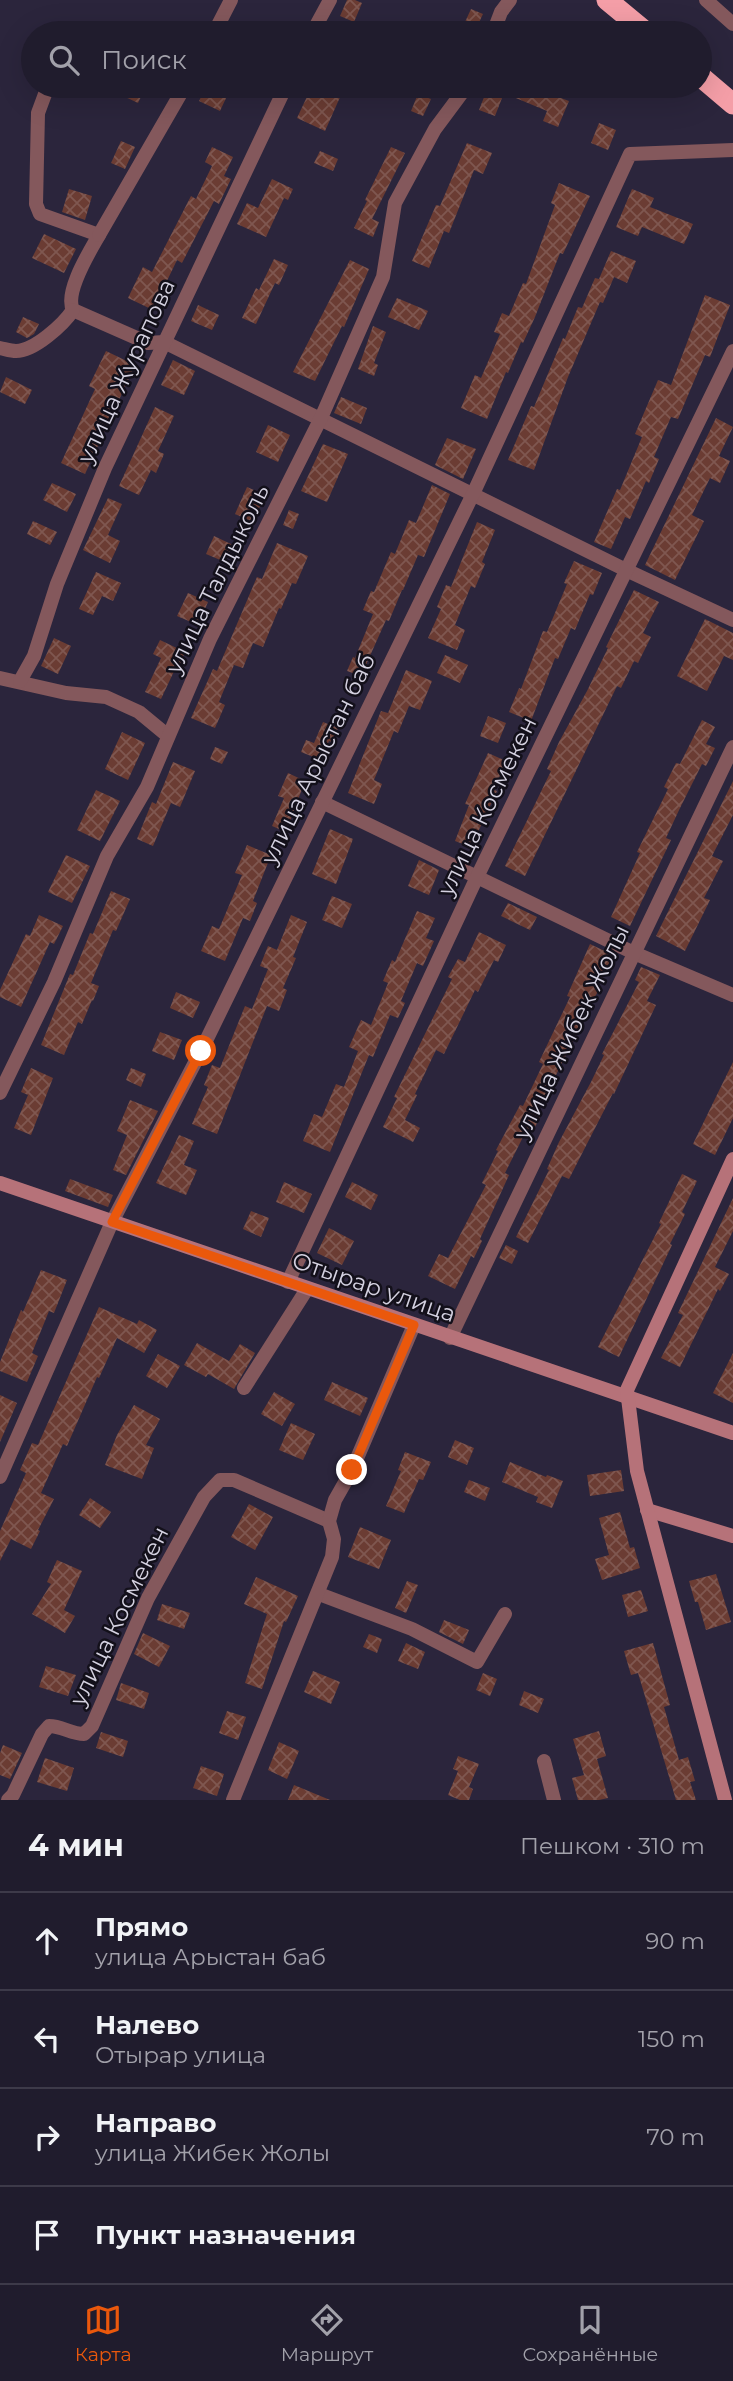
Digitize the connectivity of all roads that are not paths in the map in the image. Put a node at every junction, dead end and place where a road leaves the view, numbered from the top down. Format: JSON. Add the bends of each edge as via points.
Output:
{"nodes":[{"id":1,"x":231,"y":0,"type":"edge"},
{"id":2,"x":330,"y":0,"type":"edge"},
{"id":3,"x":510,"y":0,"type":"edge"},
{"id":4,"x":607,"y":0,"type":"edge"},
{"id":5,"x":706,"y":0,"type":"edge"},
{"id":6,"x":221,"y":21,"type":"edge"},
{"id":7,"x":319,"y":21,"type":"edge"},
{"id":8,"x":498,"y":21,"type":"edge"},
{"id":9,"x":632,"y":21,"type":"edge"},
{"id":10,"x":733,"y":24,"type":"edge"},
{"id":11,"x":712,"y":86,"type":"edge"},
{"id":12,"x":44,"y":98,"type":"edge"},
{"id":13,"x":179,"y":98,"type":"edge"},
{"id":14,"x":280,"y":98,"type":"edge"},
{"id":15,"x":458,"y":98,"type":"edge"},
{"id":16,"x":733,"y":104,"type":"edge"},
{"id":17,"x":733,"y":150,"type":"edge"},
{"id":18,"x":99,"y":235,"type":"junction"},
{"id":19,"x":73,"y":310,"type":"junction"},
{"id":20,"x":164,"y":342,"type":"junction"},
{"id":21,"x":0,"y":348,"type":"edge"},
{"id":22,"x":733,"y":351,"type":"edge"},
{"id":23,"x":321,"y":418,"type":"junction"},
{"id":24,"x":472,"y":494,"type":"junction"},
{"id":25,"x":626,"y":570,"type":"junction"},
{"id":26,"x":733,"y":620,"type":"edge"},
{"id":27,"x":0,"y":678,"type":"edge"},
{"id":28,"x":20,"y":681,"type":"junction"},
{"id":29,"x":168,"y":736,"type":"junction"},
{"id":30,"x":733,"y":747,"type":"edge"},
{"id":31,"x":323,"y":802,"type":"junction"},
{"id":32,"x":477,"y":877,"type":"junction"},
{"id":33,"x":634,"y":953,"type":"junction"},
{"id":34,"x":733,"y":995,"type":"edge"},
{"id":35,"x":0,"y":1093,"type":"edge"},
{"id":36,"x":733,"y":1159,"type":"edge"},
{"id":37,"x":0,"y":1183,"type":"edge"},
{"id":38,"x":112,"y":1222,"type":"junction"},
{"id":39,"x":288,"y":1282,"type":"junction"},
{"id":40,"x":307,"y":1289,"type":"junction"},
{"id":41,"x":414,"y":1325,"type":"junction"},
{"id":42,"x":450,"y":1338,"type":"junction"},
{"id":43,"x":244,"y":1388,"type":"dead end"},
{"id":44,"x":628,"y":1398,"type":"junction"},
{"id":45,"x":733,"y":1433,"type":"edge"},
{"id":46,"x":0,"y":1477,"type":"edge"},
{"id":47,"x":647,"y":1510,"type":"junction"},
{"id":48,"x":329,"y":1521,"type":"junction"},
{"id":49,"x":733,"y":1536,"type":"edge"},
{"id":50,"x":319,"y":1594,"type":"junction"},
{"id":51,"x":506,"y":1615,"type":"dead end"},
{"id":52,"x":544,"y":1761,"type":"dead end"},
{"id":53,"x":8,"y":1800,"type":"edge"},
{"id":54,"x":233,"y":1800,"type":"edge"},
{"id":55,"x":554,"y":1800,"type":"edge"},
{"id":56,"x":725,"y":1800,"type":"edge"}],
"edges":[{"from":1,"to":6,"type":"street"},
{"from":2,"to":7,"type":"street"},
{"from":3,"to":8,"type":"street"},
{"from":4,"to":9,"type":"highway"},
{"from":5,"to":10,"type":"street"},
{"from":11,"to":16,"type":"highway"},
{"from":12,"to":18,"type":"street","via":[[38,113],[37,210]]},
{"from":13,"to":18,"type":"street"},
{"from":14,"to":20,"type":"street","name":"улица Журапова"},
{"from":15,"to":23,"type":"street","name":"улица Талдыколь","via":[[435,129],[395,203],[383,277]]},
{"from":17,"to":24,"type":"street","name":"улица Арыстан баб","via":[[630,154]]},
{"from":18,"to":19,"type":"street","via":[[70,299]]},
{"from":19,"to":20,"type":"street","via":[[148,343]]},
{"from":19,"to":21,"type":"street","via":[[30,349]]},
{"from":20,"to":23,"type":"street"},
{"from":20,"to":28,"type":"street","name":"улица Журапова","via":[[105,468],[57,584],[34,656]]},
{"from":22,"to":25,"type":"street","name":"улица Космекен"},
{"from":23,"to":24,"type":"street"},
{"from":23,"to":29,"type":"street","name":"улица Талдыколь","via":[[210,639]]},
{"from":24,"to":25,"type":"street"},
{"from":24,"to":31,"type":"street","name":"улица Арыстан баб"},
{"from":25,"to":26,"type":"street"},
{"from":25,"to":32,"type":"street","name":"улица Космекен"},
{"from":27,"to":28,"type":"street"},
{"from":28,"to":29,"type":"street","via":[[106,697],[139,712]]},
{"from":29,"to":35,"type":"street","name":"улица Талдыколь","via":[[147,787],[107,856],[54,982]]},
{"from":30,"to":33,"type":"street","name":"улица Жибек Жолы"},
{"from":31,"to":32,"type":"street"},
{"from":31,"to":38,"type":"street","name":"улица Арыстан баб"},
{"from":32,"to":33,"type":"street"},
{"from":32,"to":39,"type":"street","name":"улица Космекен"},
{"from":33,"to":34,"type":"street"},
{"from":33,"to":42,"type":"street","name":"улица Жибек Жолы"},
{"from":36,"to":44,"type":"street","via":[[627,1390]]},
{"from":37,"to":38,"type":"street","name":"Отырар улица"},
{"from":38,"to":39,"type":"street","name":"Отырар улица"},
{"from":38,"to":46,"type":"street","name":"улица Арыстан баб"},
{"from":39,"to":40,"type":"street","name":"Отырар улица"},
{"from":40,"to":41,"type":"street","name":"Отырар улица"},
{"from":40,"to":43,"type":"street"},
{"from":41,"to":42,"type":"street","name":"Отырар улица"},
{"from":41,"to":48,"type":"street"},
{"from":42,"to":44,"type":"street","name":"Отырар улица"},
{"from":44,"to":45,"type":"street","name":"Отырар улица"},
{"from":44,"to":47,"type":"street"},
{"from":47,"to":49,"type":"street"},
{"from":47,"to":56,"type":"street"},
{"from":48,"to":50,"type":"street","via":[[334,1549]]},
{"from":48,"to":53,"type":"street","name":"улица Космекен","via":[[234,1480],[220,1480],[204,1497],[148,1598],[92,1726],[84,1734],[49,1726]]},
{"from":50,"to":51,"type":"street","via":[[412,1629],[477,1662]]},
{"from":50,"to":54,"type":"street"},
{"from":52,"to":55,"type":"street"}]}
